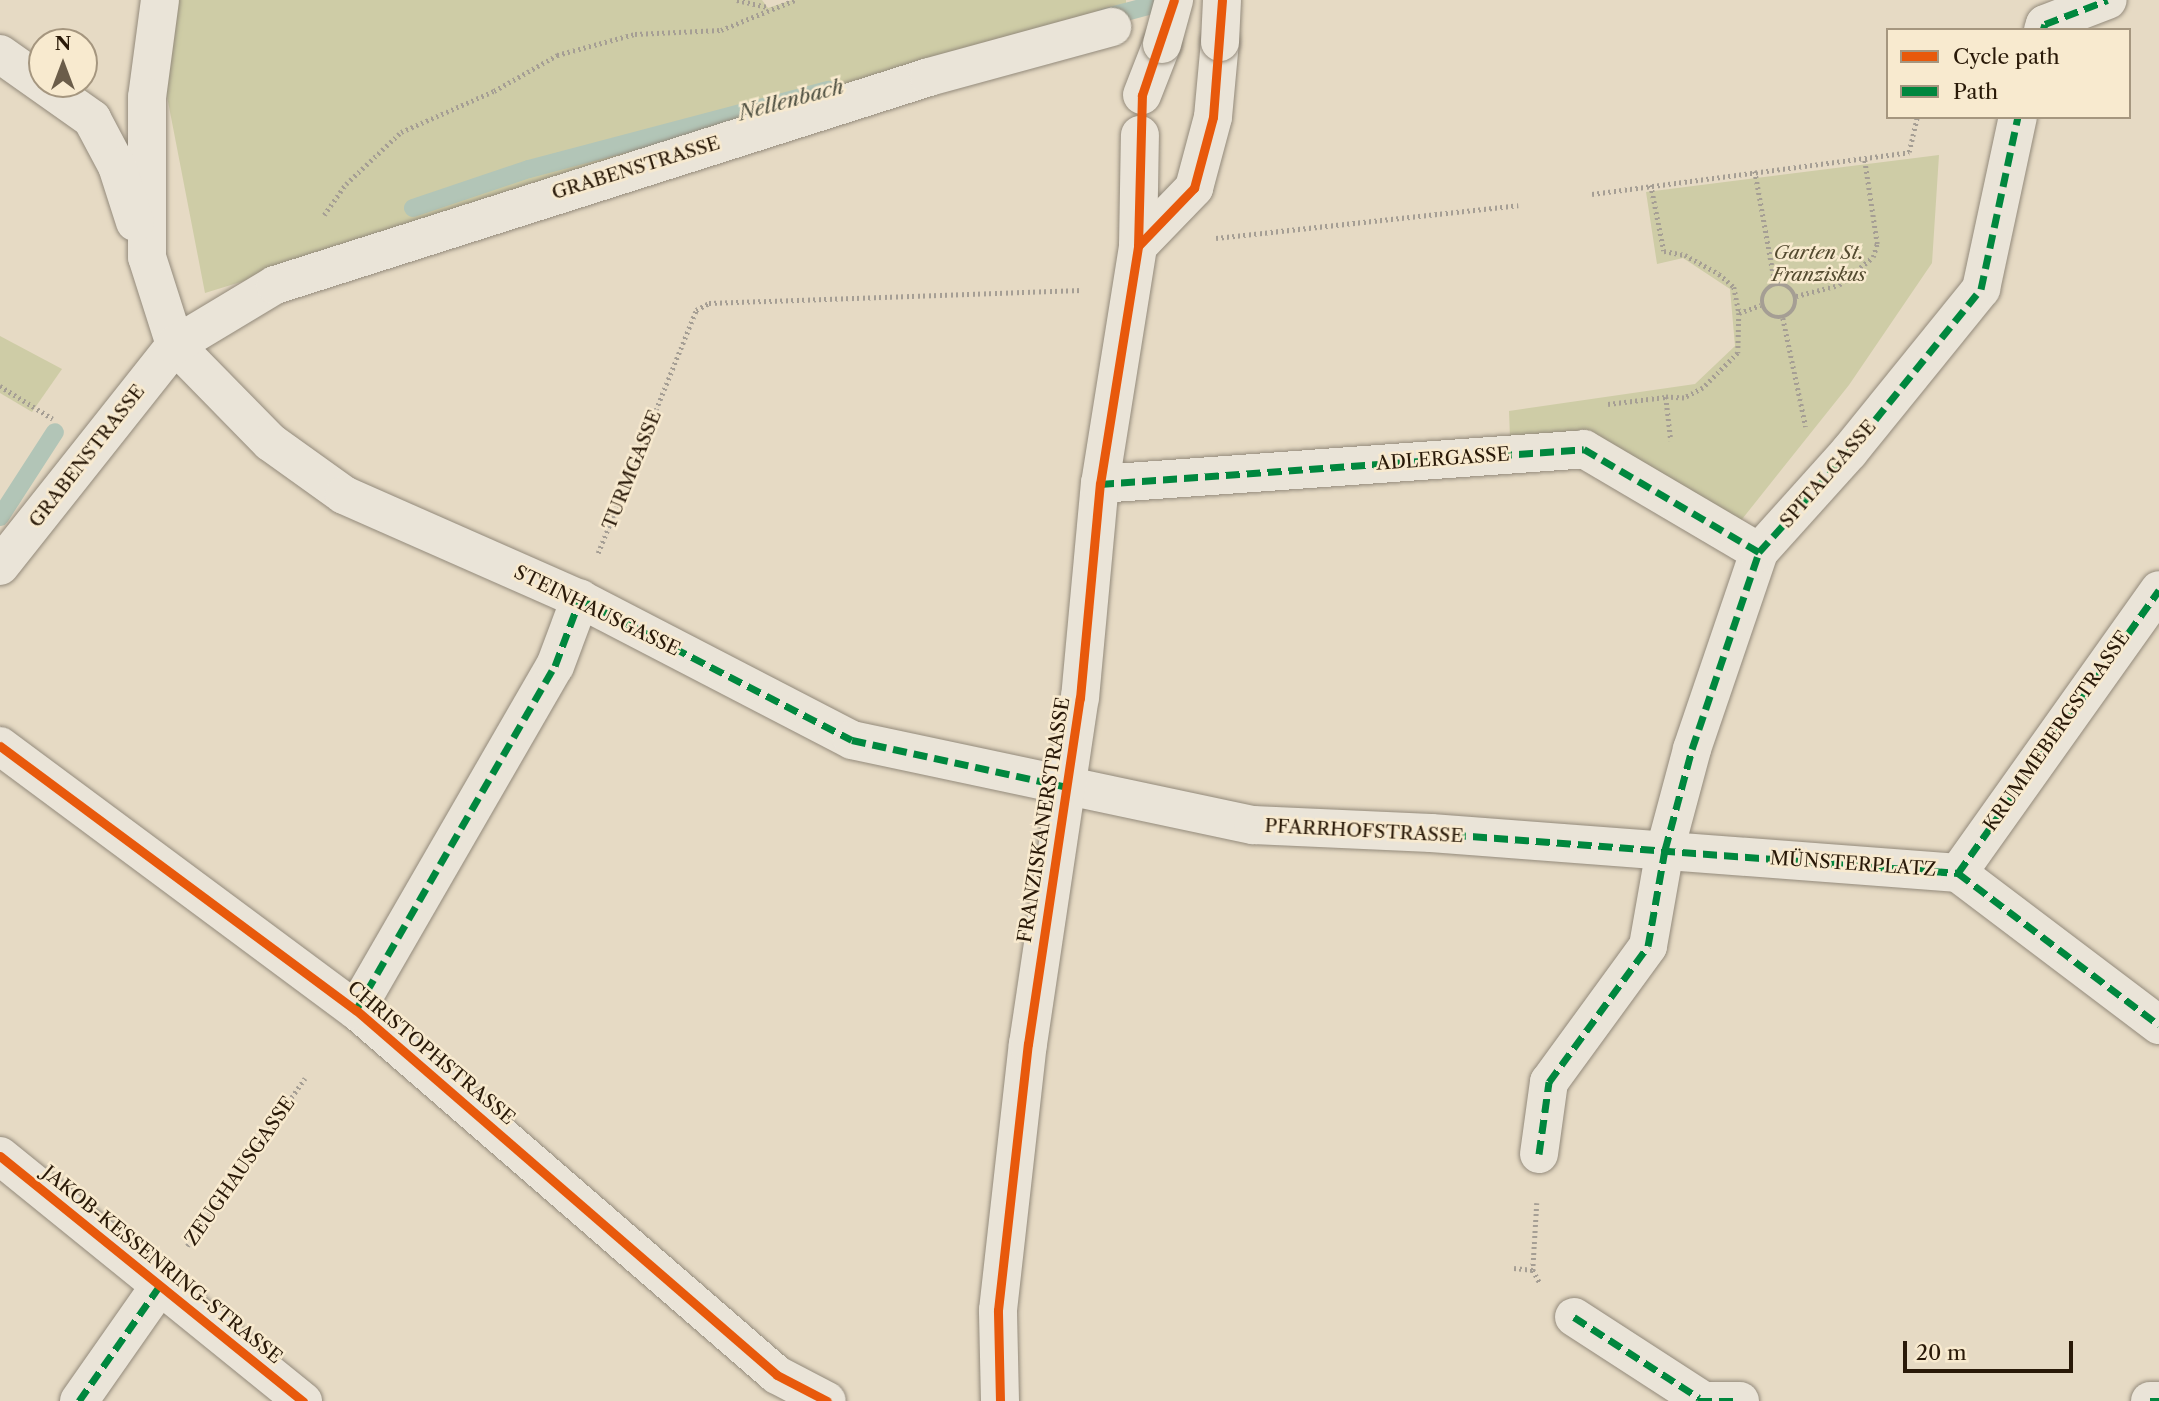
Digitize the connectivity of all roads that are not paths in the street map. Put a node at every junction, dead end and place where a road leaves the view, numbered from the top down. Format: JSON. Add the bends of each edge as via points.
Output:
{"nodes":[{"id":1,"x":160,"y":0,"type":"edge"},
{"id":2,"x":1174,"y":0,"type":"edge"},
{"id":3,"x":1222,"y":0,"type":"edge"},
{"id":4,"x":2108,"y":0,"type":"edge"},
{"id":5,"x":1112,"y":27,"type":"dead end"},
{"id":6,"x":2044,"y":27,"type":"edge"},
{"id":7,"x":0,"y":54,"type":"edge"},
{"id":8,"x":1142,"y":95,"type":"dead end"},
{"id":9,"x":2018,"y":119,"type":"edge"},
{"id":10,"x":1140,"y":135,"type":"dead end"},
{"id":11,"x":1138,"y":246,"type":"junction"},
{"id":12,"x":147,"y":257,"type":"junction"},
{"id":13,"x":175,"y":345,"type":"junction"},
{"id":14,"x":1100,"y":484,"type":"junction"},
{"id":15,"x":1759,"y":552,"type":"junction"},
{"id":16,"x":0,"y":566,"type":"edge"},
{"id":17,"x":2159,"y":590,"type":"edge"},
{"id":18,"x":580,"y":599,"type":"junction"},
{"id":19,"x":0,"y":746,"type":"edge"},
{"id":20,"x":1066,"y":787,"type":"junction"},
{"id":21,"x":1665,"y":850,"type":"junction"},
{"id":22,"x":1958,"y":873,"type":"junction"},
{"id":23,"x":356,"y":1010,"type":"junction"},
{"id":24,"x":2159,"y":1025,"type":"edge"},
{"id":25,"x":1539,"y":1154,"type":"road end"},
{"id":26,"x":0,"y":1156,"type":"edge"},
{"id":27,"x":158,"y":1288,"type":"junction"},
{"id":28,"x":1574,"y":1317,"type":"dead end"},
{"id":29,"x":1699,"y":1399,"type":"edge"},
{"id":30,"x":79,"y":1401,"type":"edge"},
{"id":31,"x":303,"y":1401,"type":"edge"},
{"id":32,"x":827,"y":1401,"type":"edge"},
{"id":33,"x":1000,"y":1401,"type":"edge"},
{"id":34,"x":1740,"y":1401,"type":"edge"},
{"id":35,"x":2150,"y":1401,"type":"edge"},
{"id":36,"x":2159,"y":1401,"type":"edge"}],
"edges":[{"from":1,"to":12,"type":"street","via":[[147,97]]},
{"from":2,"to":8,"type":"street","bridge":true},
{"from":3,"to":11,"type":"street","bridge":true,"via":[[1213,117],[1194,188]]},
{"from":4,"to":6,"type":"street"},
{"from":5,"to":13,"type":"street","name":"GRABENSTRASSE","via":[[916,81],[275,285]]},
{"from":7,"to":12,"type":"street","via":[[92,119],[117,166]]},
{"from":9,"to":15,"type":"street","name":"SPITALGASSE","via":[[1981,289],[1849,452]]},
{"from":10,"to":11,"type":"street","name":"FRANZISKANERSTRASSE"},
{"from":11,"to":14,"type":"street","name":"FRANZISKANERSTRASSE"},
{"from":12,"to":13,"type":"street"},
{"from":13,"to":16,"type":"street","name":"GRABENSTRASSE"},
{"from":13,"to":18,"type":"street","name":"STEINHAUSGASSE","via":[[270,442],[344,495]]},
{"from":14,"to":15,"type":"street","name":"ADLERGASSE","via":[[1584,449]]},
{"from":14,"to":20,"type":"street","name":"FRANZISKANERSTRASSE","via":[[1080,698]]},
{"from":15,"to":21,"type":"street","name":"SPITALGASSE","via":[[1692,749]]},
{"from":17,"to":22,"type":"street","name":"KRUMMEBERGSTRASSE"},
{"from":18,"to":20,"type":"street","name":"STEINHAUSGASSE","via":[[852,740]]},
{"from":18,"to":23,"type":"street","via":[[555,666]]},
{"from":19,"to":23,"type":"street","name":"CHRISTOPHSTRASSE"},
{"from":20,"to":21,"type":"street","name":"PFARRHOFSTRASSE","via":[[1253,825]]},
{"from":20,"to":33,"type":"street","name":"FRANZISKANERSTRASSE","via":[[1028,1044],[998,1310]]},
{"from":21,"to":22,"type":"street","name":"MÜNSTERPLATZ"},
{"from":21,"to":25,"type":"street","name":"SPITALGASSE","via":[[1648,946],[1549,1082]]},
{"from":22,"to":24,"type":"street","name":"MÜNSTERPLATZ"},
{"from":23,"to":32,"type":"street","name":"CHRISTOPHSTRASSE","via":[[777,1375]]},
{"from":26,"to":27,"type":"street","name":"JAKOB-KESSENRING-STRASSE"},
{"from":27,"to":30,"type":"street"},
{"from":27,"to":31,"type":"street","name":"JAKOB-KESSENRING-STRASSE"},
{"from":28,"to":29,"type":"street"},
{"from":29,"to":34,"type":"street"},
{"from":35,"to":36,"type":"street"}]}
